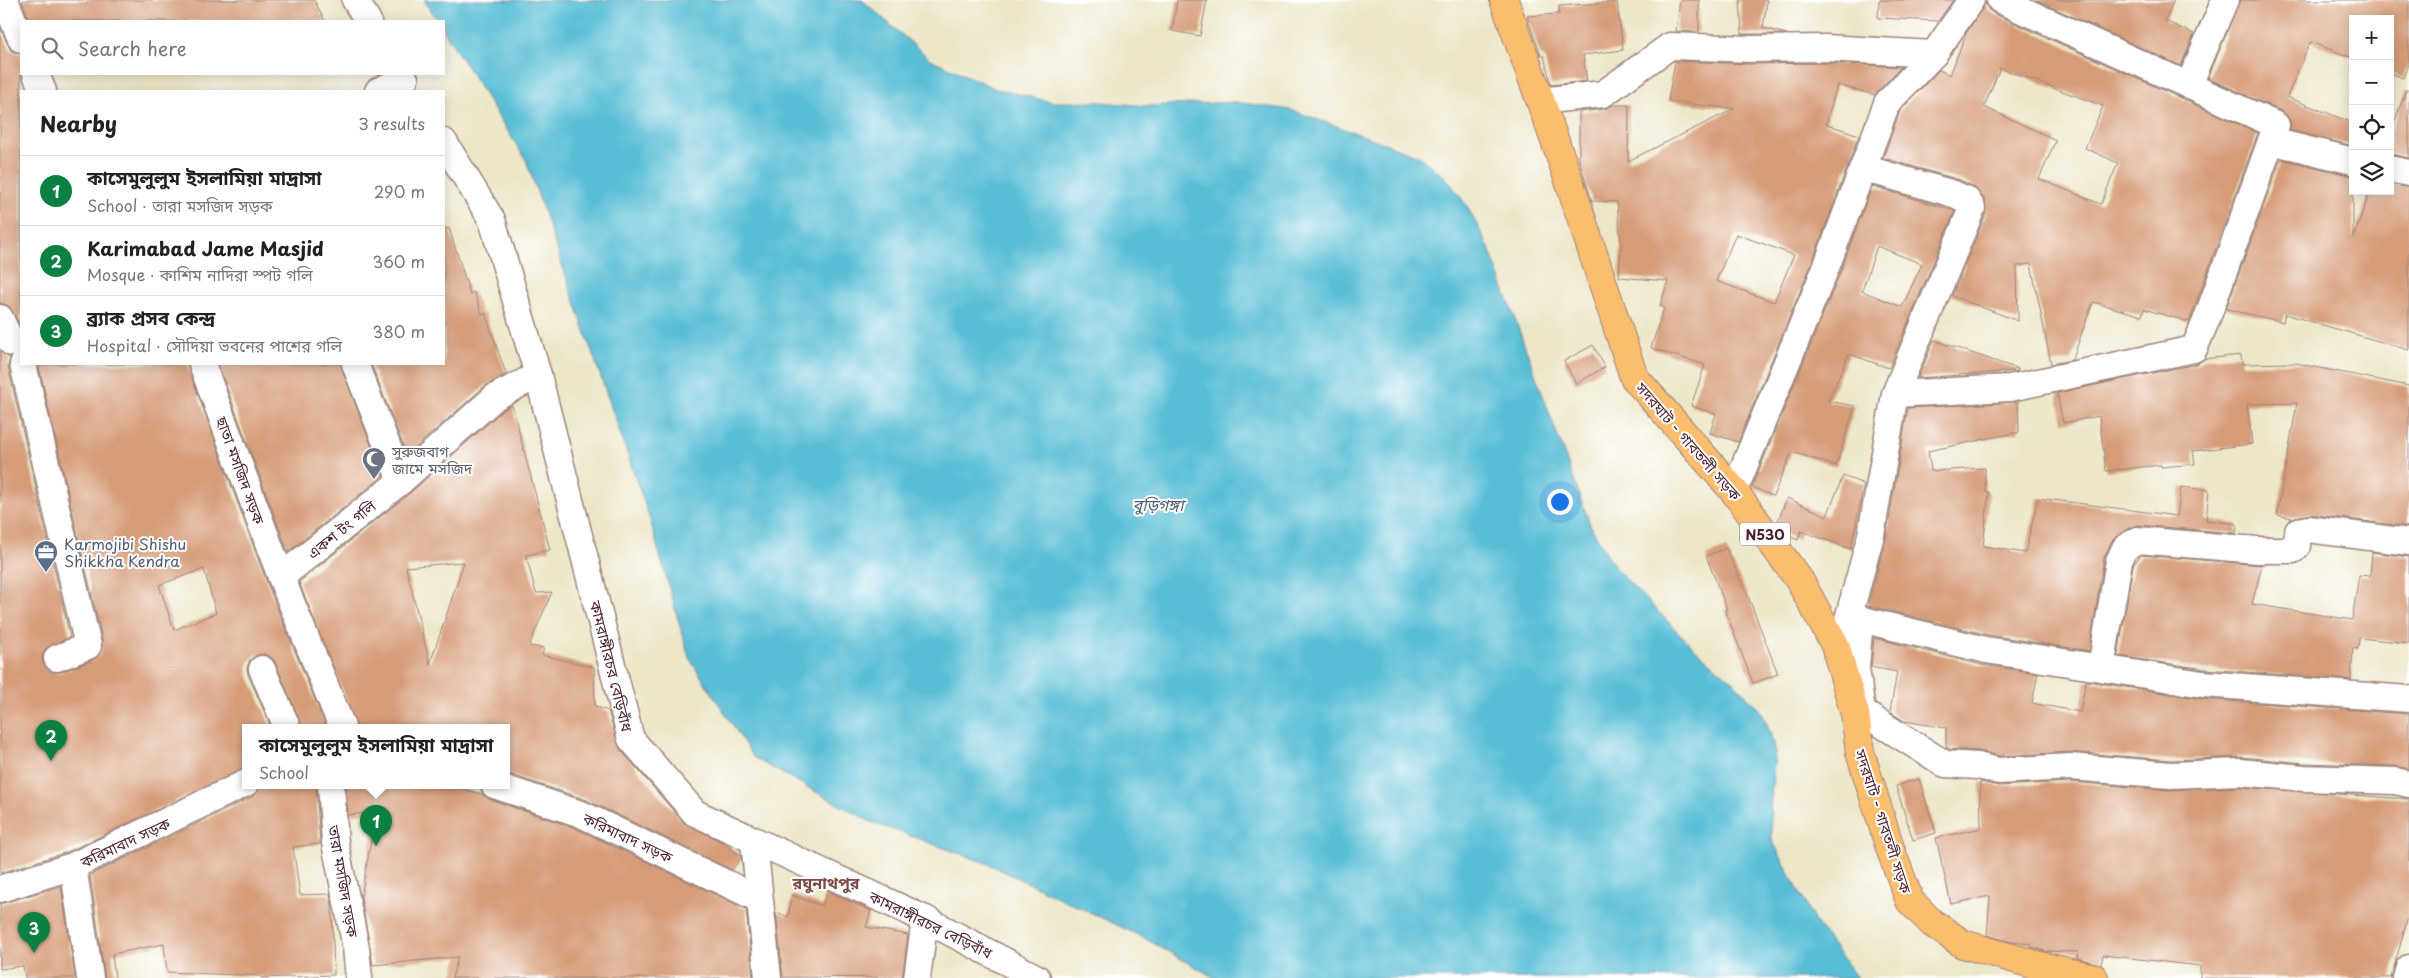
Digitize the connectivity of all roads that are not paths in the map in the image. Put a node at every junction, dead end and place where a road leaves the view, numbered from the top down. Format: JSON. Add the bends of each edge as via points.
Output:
{"nodes":[{"id":1,"x":354,"y":0,"type":"edge"},
{"id":2,"x":1504,"y":0,"type":"edge"},
{"id":3,"x":1971,"y":0,"type":"edge"},
{"id":4,"x":2000,"y":0,"type":"edge"},
{"id":5,"x":2225,"y":0,"type":"edge"},
{"id":6,"x":8,"y":1,"type":"edge"},
{"id":7,"x":367,"y":20,"type":"edge"},
{"id":8,"x":20,"y":36,"type":"edge"},
{"id":9,"x":1934,"y":54,"type":"junction"},
{"id":10,"x":36,"y":75,"type":"edge"},
{"id":11,"x":406,"y":81,"type":"edge"},
{"id":12,"x":2190,"y":85,"type":"junction"},
{"id":13,"x":43,"y":90,"type":"edge"},
{"id":14,"x":381,"y":90,"type":"edge"},
{"id":15,"x":1540,"y":101,"type":"junction"},
{"id":16,"x":2271,"y":141,"type":"junction"},
{"id":17,"x":445,"y":144,"type":"edge"},
{"id":18,"x":2349,"y":160,"type":"edge"},
{"id":19,"x":1863,"y":168,"type":"junction"},
{"id":20,"x":2394,"y":171,"type":"edge"},
{"id":21,"x":2409,"y":173,"type":"edge"},
{"id":22,"x":0,"y":318,"type":"edge"},
{"id":23,"x":16,"y":351,"type":"edge"},
{"id":24,"x":202,"y":365,"type":"edge"},
{"id":25,"x":355,"y":365,"type":"edge"},
{"id":26,"x":538,"y":375,"type":"junction"},
{"id":27,"x":1895,"y":394,"type":"junction"},
{"id":28,"x":401,"y":481,"type":"junction"},
{"id":29,"x":1734,"y":491,"type":"junction"},
{"id":30,"x":2409,"y":542,"type":"edge"},
{"id":31,"x":281,"y":577,"type":"junction"},
{"id":32,"x":57,"y":658,"type":"dead end"},
{"id":33,"x":2101,"y":667,"type":"junction"},
{"id":34,"x":262,"y":668,"type":"dead end"},
{"id":35,"x":2409,"y":699,"type":"edge"},
{"id":36,"x":1858,"y":713,"type":"junction"},
{"id":37,"x":286,"y":724,"type":"edge"},
{"id":38,"x":341,"y":724,"type":"edge"},
{"id":39,"x":2409,"y":784,"type":"edge"},
{"id":40,"x":242,"y":785,"type":"edge"},
{"id":41,"x":331,"y":789,"type":"edge"},
{"id":42,"x":506,"y":789,"type":"edge"},
{"id":43,"x":754,"y":842,"type":"junction"},
{"id":44,"x":73,"y":866,"type":"junction"},
{"id":45,"x":0,"y":889,"type":"edge"},
{"id":46,"x":759,"y":899,"type":"junction"},
{"id":47,"x":925,"y":919,"type":"junction"},
{"id":48,"x":2409,"y":968,"type":"edge"},
{"id":49,"x":90,"y":978,"type":"edge"},
{"id":50,"x":359,"y":978,"type":"edge"},
{"id":51,"x":768,"y":978,"type":"edge"},
{"id":52,"x":917,"y":978,"type":"edge"},
{"id":53,"x":1037,"y":978,"type":"edge"},
{"id":54,"x":2094,"y":978,"type":"edge"},
{"id":55,"x":2406,"y":978,"type":"edge"}],
"edges":[{"from":1,"to":7,"type":"street"},
{"from":2,"to":15,"type":"highway","name":"সদরঘাট - গাবতলী সড়ক","number":"N530"},
{"from":3,"to":9,"type":"street"},
{"from":4,"to":12,"type":"street"},
{"from":5,"to":12,"type":"street"},
{"from":6,"to":8,"type":"street"},
{"from":9,"to":15,"type":"street","via":[[1825,48],[1670,46],[1603,94]]},
{"from":9,"to":19,"type":"street","via":[[1887,103]]},
{"from":10,"to":13,"type":"street"},
{"from":11,"to":14,"type":"street"},
{"from":12,"to":16,"type":"street","via":[[2276,125]]},
{"from":15,"to":29,"type":"highway","name":"সদরঘাট - গাবতলী সড়ক","number":"N530","via":[[1634,378]]},
{"from":16,"to":18,"type":"street"},
{"from":16,"to":27,"type":"street","via":[[2194,349],[2010,388]]},
{"from":17,"to":26,"type":"street","name":"কামরাঙ্গীরচর বেড়িবাঁধ","via":[[492,220]]},
{"from":19,"to":27,"type":"street","via":[[1954,194],[1967,200],[1972,208]]},
{"from":19,"to":29,"type":"street","via":[[1827,265]]},
{"from":20,"to":21,"type":"street"},
{"from":22,"to":23,"type":"street"},
{"from":23,"to":32,"type":"street","via":[[88,646]]},
{"from":24,"to":31,"type":"street","name":"ছাতা মসজিদ সড়ক"},
{"from":25,"to":28,"type":"street"},
{"from":26,"to":28,"type":"street","name":"একশ টং গলি","via":[[494,397]]},
{"from":26,"to":43,"type":"street","name":"কামরাঙ্গীরচর বেড়িবাঁধ","via":[[631,739],[694,813]]},
{"from":27,"to":36,"type":"street","via":[[1871,535],[1848,619]]},
{"from":28,"to":31,"type":"street","name":"একশ টং গলি"},
{"from":29,"to":36,"type":"highway","name":"সদরঘাট - গাবতলী সড়ক","number":"N530","via":[[1800,581],[1835,645]]},
{"from":30,"to":33,"type":"street","via":[[2308,529],[2298,531],[2297,546],[2293,550],[2137,540],[2125,548],[2119,561]]},
{"from":31,"to":38,"type":"street","name":"ছাতা মসজিদ সড়ক"},
{"from":33,"to":35,"type":"street","via":[[2203,684]]},
{"from":33,"to":36,"type":"street","via":[[1986,650],[1860,619],[1856,668]]},
{"from":34,"to":37,"type":"street"},
{"from":36,"to":39,"type":"street","via":[[1945,764],[1998,770],[2070,767],[2171,775],[2240,772]]},
{"from":36,"to":54,"type":"highway","name":"সদরঘাট - গাবতলী সড়ক","number":"N530","via":[[1860,752],[1910,901],[1932,923],[1963,944]]},
{"from":40,"to":44,"type":"street","name":"করিমাবাদ সড়ক"},
{"from":41,"to":50,"type":"street","name":"তারা মসজিদ সড়ক","via":[[335,843]]},
{"from":42,"to":46,"type":"street","name":"করিমাবাদ সড়ক","via":[[581,814]]},
{"from":43,"to":46,"type":"street"},
{"from":43,"to":47,"type":"street","name":"কামরাঙ্গীরচর বেড়িবাঁধ"},
{"from":44,"to":45,"type":"street","name":"করিমাবাদ সড়ক"},
{"from":44,"to":49,"type":"street"},
{"from":46,"to":51,"type":"street"},
{"from":47,"to":52,"type":"street"},
{"from":47,"to":53,"type":"street","name":"কামরাঙ্গীরচর বেড়িবাঁধ"},
{"from":48,"to":55,"type":"street"}]}
